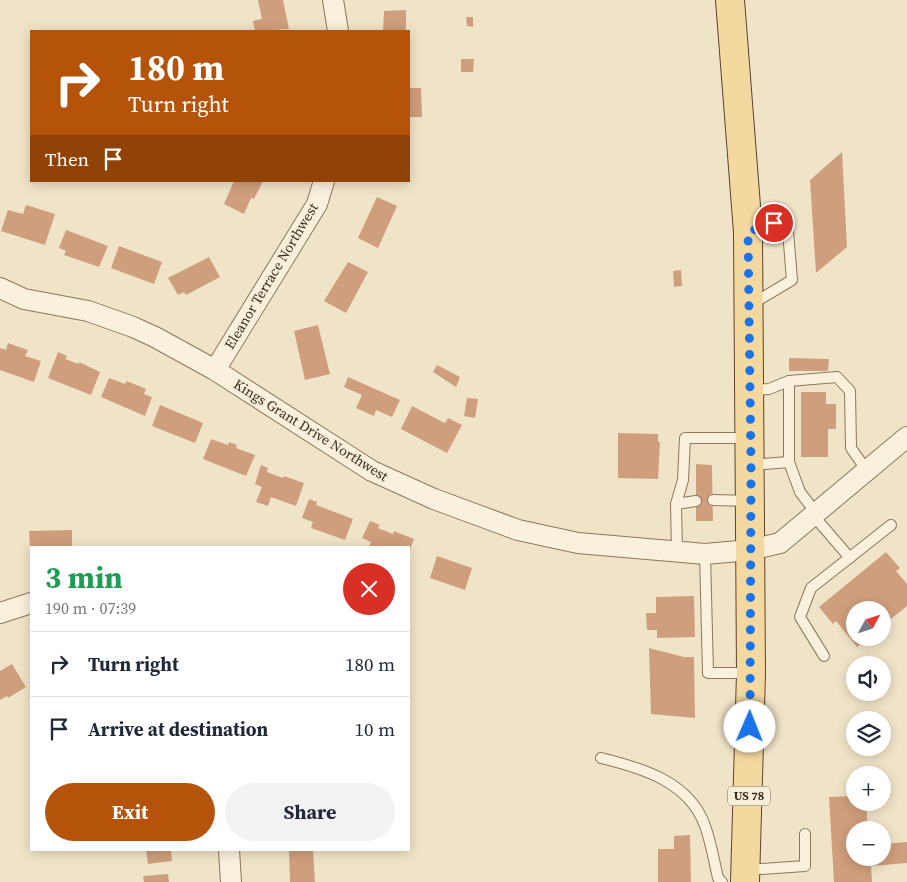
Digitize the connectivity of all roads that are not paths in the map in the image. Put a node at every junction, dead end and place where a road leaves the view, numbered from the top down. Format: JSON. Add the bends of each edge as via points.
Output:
{"nodes":[{"id":1,"x":333,"y":0,"type":"edge"},
{"id":2,"x":730,"y":0,"type":"edge"},
{"id":3,"x":338,"y":30,"type":"edge"},
{"id":4,"x":324,"y":182,"type":"edge"},
{"id":5,"x":748,"y":232,"type":"junction"},
{"id":6,"x":0,"y":288,"type":"edge"},
{"id":7,"x":749,"y":306,"type":"junction"},
{"id":8,"x":215,"y":370,"type":"junction"},
{"id":9,"x":789,"y":381,"type":"junction"},
{"id":10,"x":750,"y":390,"type":"junction"},
{"id":11,"x":750,"y":438,"type":"junction"},
{"id":12,"x":907,"y":438,"type":"edge"},
{"id":13,"x":788,"y":462,"type":"junction"},
{"id":14,"x":751,"y":466,"type":"junction"},
{"id":15,"x":866,"y":471,"type":"junction"},
{"id":16,"x":713,"y":500,"type":"dead end"},
{"id":17,"x":696,"y":501,"type":"dead end"},
{"id":18,"x":751,"y":501,"type":"junction"},
{"id":19,"x":676,"y":504,"type":"junction"},
{"id":20,"x":815,"y":514,"type":"junction"},
{"id":21,"x":891,"y":525,"type":"dead end"},
{"id":22,"x":750,"y":550,"type":"junction"},
{"id":23,"x":677,"y":553,"type":"junction"},
{"id":24,"x":705,"y":554,"type":"junction"},
{"id":25,"x":850,"y":558,"type":"junction"},
{"id":26,"x":30,"y":603,"type":"edge"},
{"id":27,"x":0,"y":613,"type":"edge"},
{"id":28,"x":824,"y":656,"type":"dead end"},
{"id":29,"x":751,"y":673,"type":"junction"},
{"id":30,"x":601,"y":758,"type":"dead end"},
{"id":31,"x":805,"y":834,"type":"dead end"},
{"id":32,"x":229,"y":851,"type":"edge"},
{"id":33,"x":745,"y":876,"type":"edge"},
{"id":34,"x":231,"y":882,"type":"edge"},
{"id":35,"x":722,"y":882,"type":"edge"}],
"edges":[{"from":1,"to":3,"type":"street"},
{"from":2,"to":5,"type":"main road","number":"US 78"},
{"from":4,"to":8,"type":"street","name":"Eleanor Terrace Northwest","via":[[317,204]]},
{"from":5,"to":7,"type":"main road","number":"US 78"},
{"from":5,"to":7,"type":"lane","via":[[788,219],[792,280]]},
{"from":6,"to":8,"type":"street","name":"Kings Grant Drive Northwest","via":[[24,298],[88,311],[133,326]]},
{"from":7,"to":10,"type":"main road","number":"US 78"},
{"from":8,"to":23,"type":"street","name":"Kings Grant Drive Northwest","via":[[372,471],[434,499],[518,530],[578,543]]},
{"from":9,"to":10,"type":"lane","via":[[769,390]]},
{"from":9,"to":13,"type":"lane"},
{"from":9,"to":15,"type":"lane","via":[[837,377],[850,391],[851,448]]},
{"from":10,"to":11,"type":"main road","number":"US 78"},
{"from":11,"to":14,"type":"main road","number":"US 78"},
{"from":11,"to":19,"type":"lane","via":[[685,438],[684,480]]},
{"from":12,"to":15,"type":"street","name":"Kings Grant Drive Northwest"},
{"from":13,"to":14,"type":"lane"},
{"from":13,"to":20,"type":"lane","via":[[800,492]]},
{"from":14,"to":18,"type":"main road","number":"US 78"},
{"from":15,"to":20,"type":"street","name":"Kings Grant Drive Northwest"},
{"from":16,"to":18,"type":"lane"},
{"from":17,"to":19,"type":"lane"},
{"from":18,"to":22,"type":"main road","number":"US 78"},
{"from":19,"to":23,"type":"lane"},
{"from":20,"to":22,"type":"street","name":"Kings Grant Drive Northwest","via":[[780,543]]},
{"from":20,"to":25,"type":"lane"},
{"from":21,"to":25,"type":"lane"},
{"from":22,"to":24,"type":"street","name":"Kings Grant Drive Northwest"},
{"from":22,"to":29,"type":"main road","number":"US 78"},
{"from":23,"to":24,"type":"street","name":"Kings Grant Drive Northwest"},
{"from":24,"to":29,"type":"lane","via":[[708,673]]},
{"from":25,"to":28,"type":"lane","via":[[811,588],[800,616]]},
{"from":26,"to":27,"type":"street"},
{"from":29,"to":33,"type":"main road","number":"US 78"},
{"from":30,"to":35,"type":"lane","via":[[637,767],[671,783],[694,803],[705,825],[718,878]]},
{"from":31,"to":33,"type":"lane","via":[[805,866]]},
{"from":32,"to":34,"type":"street"}]}
